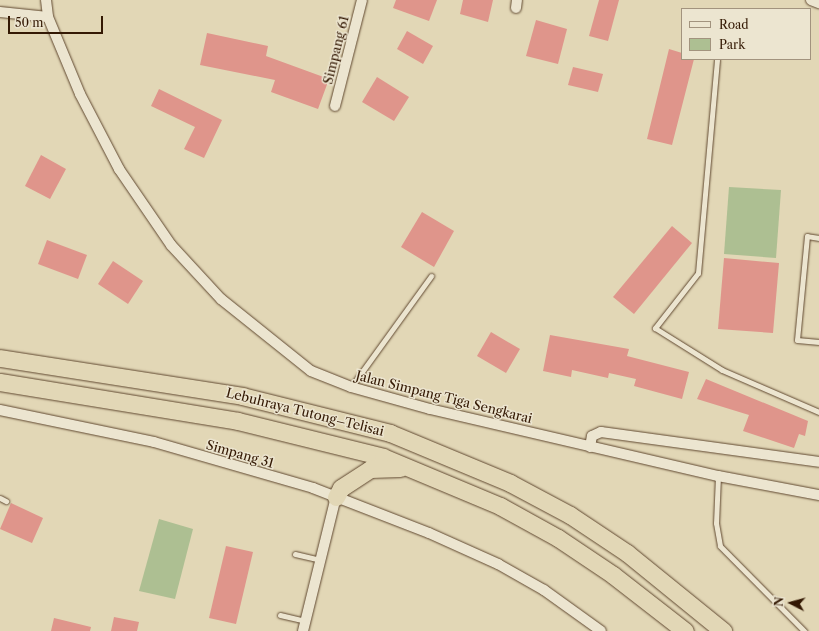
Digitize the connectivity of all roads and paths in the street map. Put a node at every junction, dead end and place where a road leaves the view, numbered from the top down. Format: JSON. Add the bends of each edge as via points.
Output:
{"nodes":[{"id":1,"x":46,"y":0,"type":"edge"},
{"id":2,"x":362,"y":0,"type":"edge"},
{"id":3,"x":811,"y":0,"type":"edge"},
{"id":4,"x":819,"y":3,"type":"edge"},
{"id":5,"x":0,"y":12,"type":"edge"},
{"id":6,"x":48,"y":17,"type":"junction"},
{"id":7,"x":717,"y":60,"type":"edge"},
{"id":8,"x":335,"y":106,"type":"dead end"},
{"id":9,"x":819,"y":238,"type":"edge"},
{"id":10,"x":432,"y":276,"type":"dead end"},
{"id":11,"x":819,"y":342,"type":"edge"},
{"id":12,"x":0,"y":349,"type":"edge"},
{"id":13,"x":0,"y":358,"type":"edge"},
{"id":14,"x":28,"y":362,"type":"junction"},
{"id":15,"x":0,"y":382,"type":"edge"},
{"id":16,"x":351,"y":387,"type":"junction"},
{"id":17,"x":0,"y":410,"type":"edge"},
{"id":18,"x":819,"y":412,"type":"edge"},
{"id":19,"x":590,"y":446,"type":"junction"},
{"id":20,"x":819,"y":462,"type":"edge"},
{"id":21,"x":718,"y":476,"type":"junction"},
{"id":22,"x":446,"y":481,"type":"junction"},
{"id":23,"x":819,"y":495,"type":"edge"},
{"id":24,"x":336,"y":497,"type":"junction"},
{"id":25,"x":0,"y":498,"type":"edge"},
{"id":26,"x":6,"y":501,"type":"dead end"},
{"id":27,"x":295,"y":554,"type":"dead end"},
{"id":28,"x":321,"y":560,"type":"junction"},
{"id":29,"x":280,"y":615,"type":"dead end"},
{"id":30,"x":304,"y":626,"type":"edge"},
{"id":31,"x":601,"y":631,"type":"edge"},
{"id":32,"x":685,"y":631,"type":"edge"},
{"id":33,"x":723,"y":631,"type":"edge"},
{"id":34,"x":804,"y":631,"type":"edge"}],
"edges":[{"from":1,"to":6,"type":"street","name":"Jalan Simpang Tiga Sengkarai"},
{"from":2,"to":8,"type":"street","name":"Simpang 61"},
{"from":3,"to":4,"type":"street"},
{"from":5,"to":6,"type":"street"},
{"from":6,"to":16,"type":"street","name":"Jalan Simpang Tiga Sengkarai","via":[[80,94],[118,169],[171,245],[221,299],[264,336],[311,371]]},
{"from":7,"to":18,"type":"lane","via":[[698,273],[655,328],[722,370]]},
{"from":9,"to":11,"type":"lane","via":[[807,236],[797,340]]},
{"from":10,"to":16,"type":"lane"},
{"from":12,"to":14,"type":"highway"},
{"from":13,"to":14,"type":"highway","name":"Lebuhraya Tutong–Telisai"},
{"from":14,"to":33,"type":"highway","name":"Lebuhraya Tutong–Telisai","via":[[242,396],[310,411],[390,433],[454,457],[570,515],[633,558]]},
{"from":15,"to":22,"type":"highway","name":"Lebuhraya Tutong–Telisai","via":[[311,437],[383,457]]},
{"from":16,"to":19,"type":"street","name":"Jalan Simpang Tiga Sengkarai"},
{"from":17,"to":24,"type":"street","name":"Simpang 31","via":[[154,442]]},
{"from":19,"to":20,"type":"street","via":[[592,436],[601,432]]},
{"from":19,"to":21,"type":"street","name":"Jalan Simpang Tiga Sengkarai"},
{"from":21,"to":23,"type":"street","name":"Jalan Simpang Tiga Sengkarai"},
{"from":21,"to":34,"type":"lane","via":[[716,523],[720,546]]},
{"from":22,"to":24,"type":"highway","via":[[380,466],[357,476]]},
{"from":22,"to":32,"type":"highway","name":"Lebuhraya Tutong–Telisai","via":[[558,538],[613,574]]},
{"from":24,"to":28,"type":"street"},
{"from":24,"to":31,"type":"street","name":"Simpang 31","via":[[498,564],[544,590]]},
{"from":25,"to":26,"type":"lane"},
{"from":27,"to":28,"type":"lane"},
{"from":28,"to":30,"type":"street"},
{"from":29,"to":30,"type":"lane"}]}
